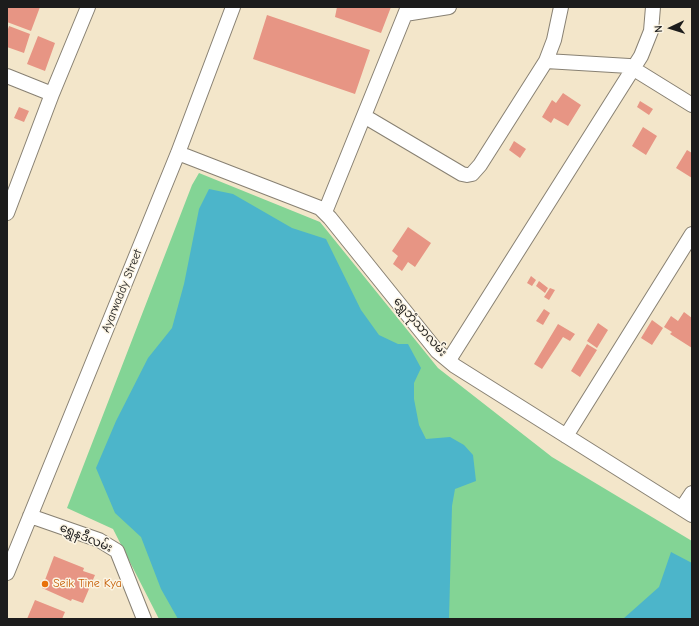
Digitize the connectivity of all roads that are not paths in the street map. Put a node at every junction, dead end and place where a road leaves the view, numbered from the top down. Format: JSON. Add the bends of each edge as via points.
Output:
{"nodes":[{"id":1,"x":88,"y":7,"type":"edge"},
{"id":2,"x":233,"y":7,"type":"edge"},
{"id":3,"x":449,"y":7,"type":"edge"},
{"id":4,"x":561,"y":7,"type":"edge"},
{"id":5,"x":653,"y":7,"type":"edge"},
{"id":6,"x":407,"y":10,"type":"edge"},
{"id":7,"x":546,"y":61,"type":"junction"},
{"id":8,"x":633,"y":68,"type":"junction"},
{"id":9,"x":7,"y":76,"type":"edge"},
{"id":10,"x":52,"y":94,"type":"junction"},
{"id":11,"x":692,"y":105,"type":"edge"},
{"id":12,"x":364,"y":116,"type":"junction"},
{"id":13,"x":178,"y":152,"type":"junction"},
{"id":14,"x":324,"y":212,"type":"junction"},
{"id":15,"x":7,"y":213,"type":"edge"},
{"id":16,"x":692,"y":234,"type":"edge"},
{"id":17,"x":449,"y":360,"type":"junction"},
{"id":18,"x":566,"y":436,"type":"junction"},
{"id":19,"x":692,"y":493,"type":"edge"},
{"id":20,"x":687,"y":512,"type":"edge"},
{"id":21,"x":30,"y":516,"type":"junction"},
{"id":22,"x":7,"y":573,"type":"edge"},
{"id":23,"x":144,"y":619,"type":"edge"}],
"edges":[{"from":1,"to":10,"type":"street"},
{"from":2,"to":13,"type":"street","name":"Ayarwaddy Street"},
{"from":3,"to":6,"type":"street"},
{"from":4,"to":7,"type":"street","via":[[554,40]]},
{"from":5,"to":8,"type":"street","via":[[651,31]]},
{"from":6,"to":12,"type":"street"},
{"from":7,"to":8,"type":"street","via":[[622,64]]},
{"from":7,"to":12,"type":"street","via":[[472,174],[467,175],[458,171]]},
{"from":8,"to":11,"type":"street"},
{"from":8,"to":17,"type":"street"},
{"from":9,"to":10,"type":"street"},
{"from":10,"to":15,"type":"street"},
{"from":12,"to":14,"type":"street"},
{"from":13,"to":14,"type":"street","name":"ရွှေဘုံသာလမ်း","via":[[312,204]]},
{"from":13,"to":21,"type":"street","name":"Ayarwaddy Street"},
{"from":14,"to":17,"type":"street","name":"ရွှေဘုံသာလမ်း","via":[[437,351]]},
{"from":16,"to":18,"type":"street"},
{"from":17,"to":18,"type":"street","name":"ရွှေဘုံသာလမ်း"},
{"from":18,"to":20,"type":"street","name":"ရွှေဘုံသာလမ်း"},
{"from":19,"to":20,"type":"street"},
{"from":21,"to":22,"type":"street","name":"Ayarwaddy Street"},
{"from":21,"to":23,"type":"street","name":"ရွှေနဒီလမ်း","via":[[99,540],[117,551]]}]}
